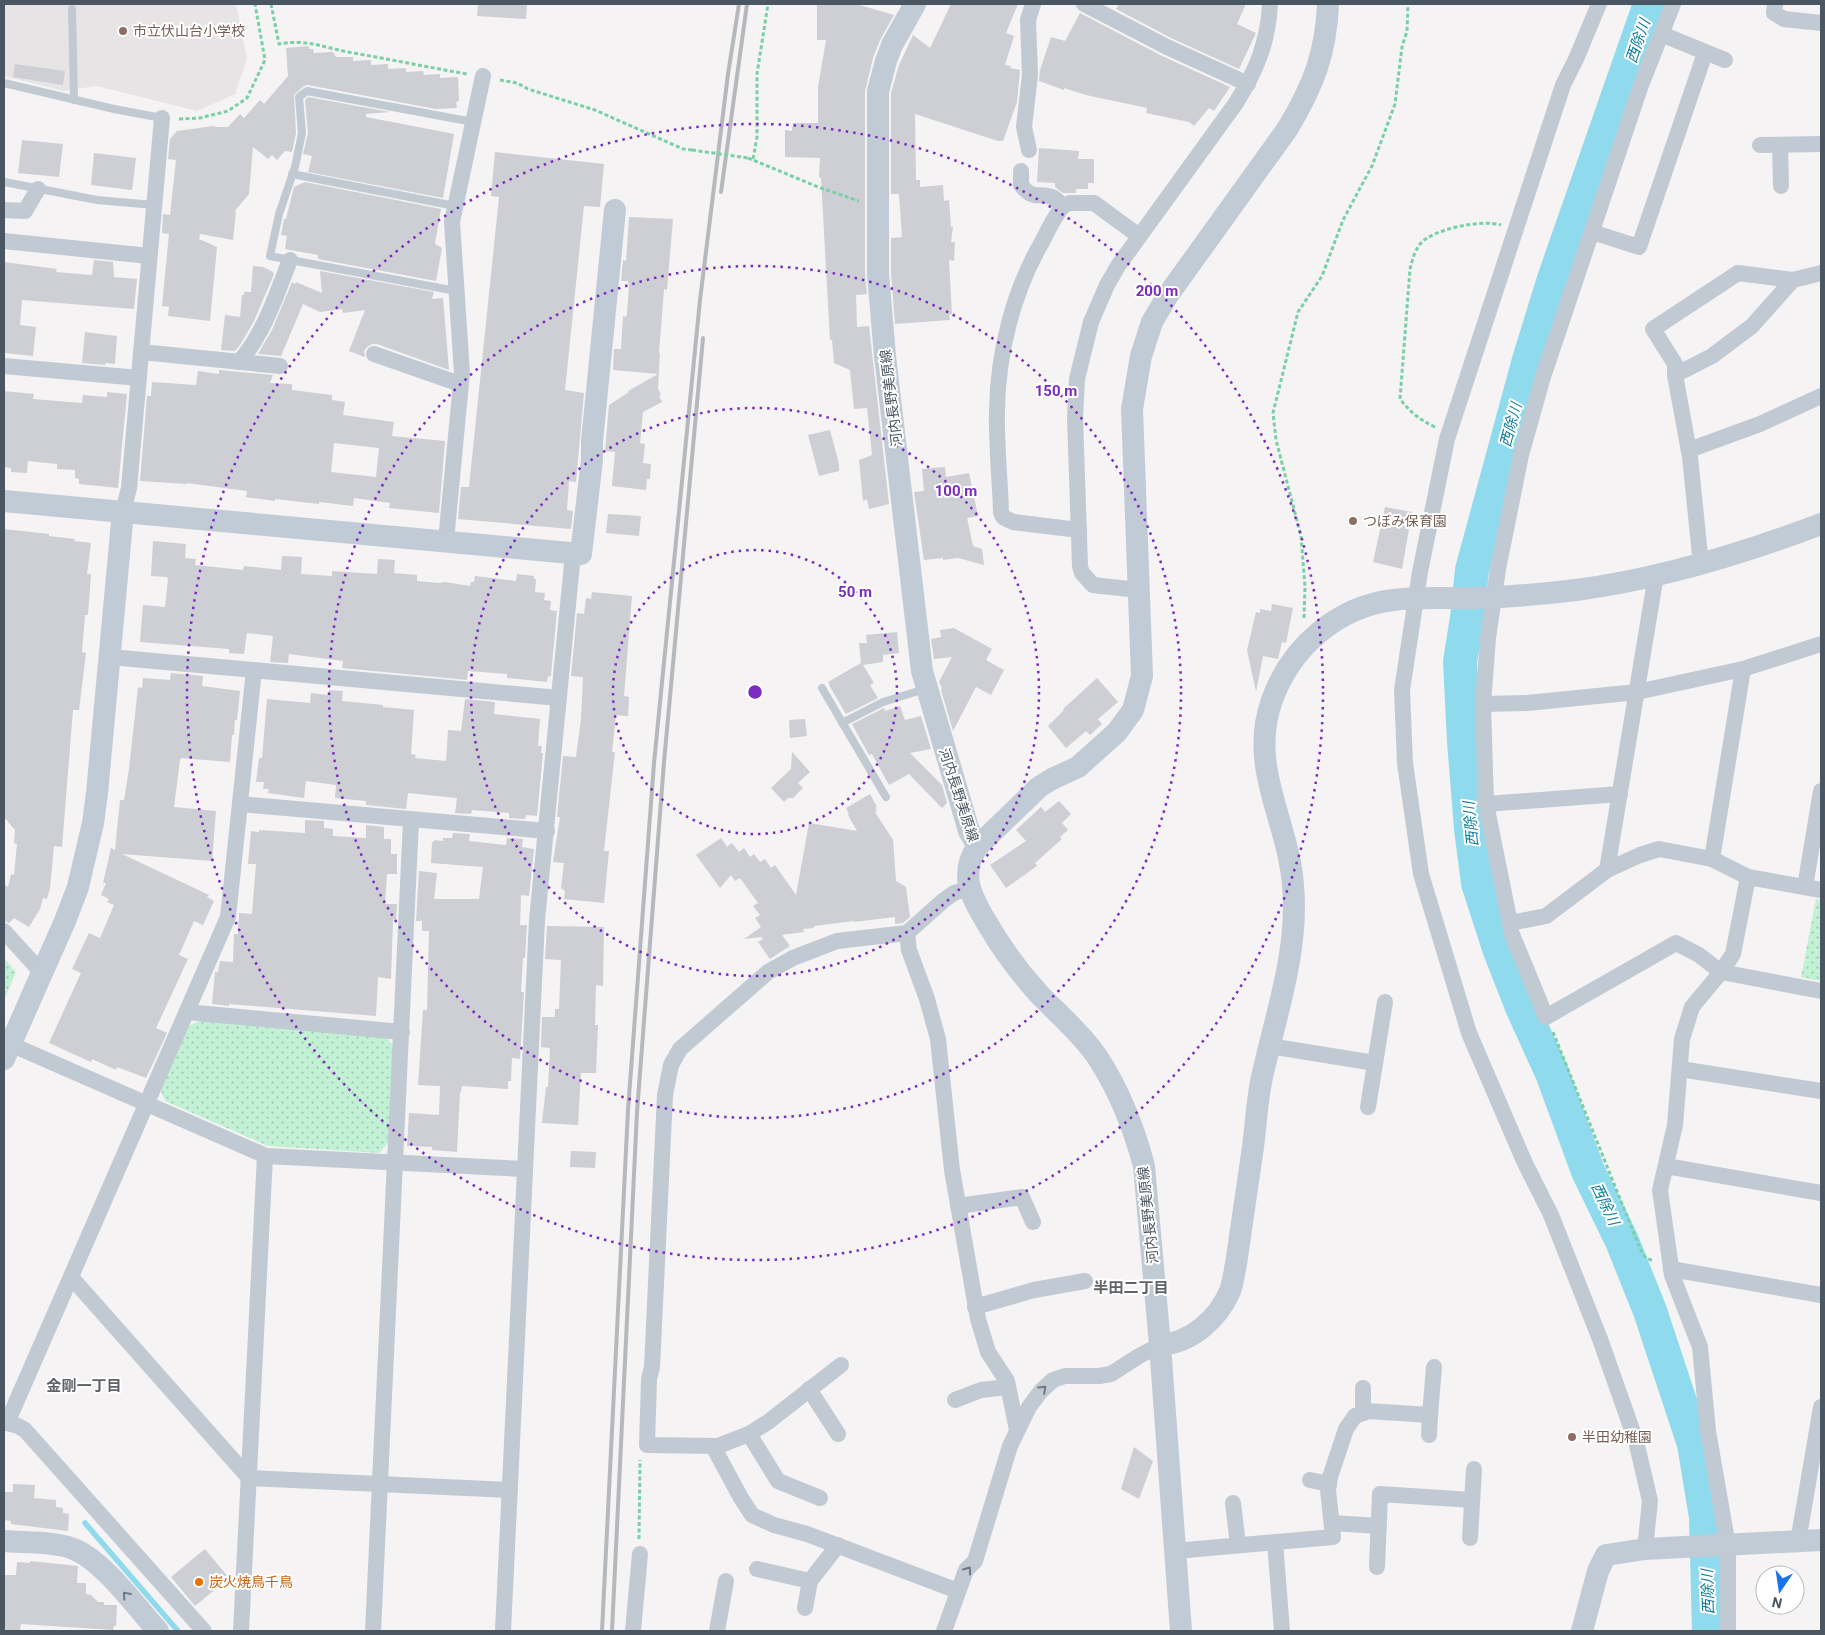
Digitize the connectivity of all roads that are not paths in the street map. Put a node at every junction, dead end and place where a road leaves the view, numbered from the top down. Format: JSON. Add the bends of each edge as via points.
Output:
{"nodes":[{"id":1,"x":915,"y":4,"type":"edge"},
{"id":2,"x":1033,"y":4,"type":"edge"},
{"id":3,"x":1084,"y":4,"type":"edge"},
{"id":4,"x":1270,"y":4,"type":"edge"},
{"id":5,"x":1328,"y":4,"type":"edge"},
{"id":6,"x":1599,"y":4,"type":"edge"},
{"id":7,"x":1673,"y":4,"type":"edge"},
{"id":8,"x":1775,"y":4,"type":"edge"},
{"id":9,"x":72,"y":9,"type":"dead end"},
{"id":10,"x":1821,"y":23,"type":"edge"},
{"id":11,"x":1661,"y":34,"type":"junction"},
{"id":12,"x":1705,"y":53,"type":"junction"},
{"id":13,"x":1725,"y":60,"type":"dead end"},
{"id":14,"x":482,"y":76,"type":"road end"},
{"id":15,"x":4,"y":83,"type":"edge"},
{"id":16,"x":1248,"y":84,"type":"junction"},
{"id":17,"x":74,"y":100,"type":"junction"},
{"id":18,"x":162,"y":118,"type":"joint"},
{"id":19,"x":473,"y":122,"type":"junction"},
{"id":20,"x":1821,"y":144,"type":"edge"},
{"id":21,"x":1760,"y":145,"type":"dead end"},
{"id":22,"x":1780,"y":145,"type":"junction"},
{"id":23,"x":1029,"y":150,"type":"dead end"},
{"id":24,"x":1021,"y":171,"type":"dead end"},
{"id":25,"x":292,"y":174,"type":"junction"},
{"id":26,"x":4,"y":182,"type":"edge"},
{"id":27,"x":1781,"y":186,"type":"dead end"},
{"id":28,"x":38,"y":189,"type":"junction"},
{"id":29,"x":154,"y":205,"type":"junction"},
{"id":30,"x":455,"y":206,"type":"junction"},
{"id":31,"x":1063,"y":206,"type":"junction"},
{"id":32,"x":4,"y":210,"type":"edge"},
{"id":33,"x":615,"y":210,"type":"dead end"},
{"id":34,"x":1592,"y":232,"type":"junction"},
{"id":35,"x":1139,"y":236,"type":"junction"},
{"id":36,"x":4,"y":241,"type":"edge"},
{"id":37,"x":149,"y":256,"type":"junction"},
{"id":38,"x":290,"y":260,"type":"junction"},
{"id":39,"x":1821,"y":273,"type":"edge"},
{"id":40,"x":1793,"y":280,"type":"junction"},
{"id":41,"x":456,"y":291,"type":"junction"},
{"id":42,"x":141,"y":352,"type":"junction"},
{"id":43,"x":374,"y":354,"type":"dead end"},
{"id":44,"x":239,"y":362,"type":"junction"},
{"id":45,"x":4,"y":366,"type":"edge"},
{"id":46,"x":280,"y":366,"type":"dead end"},
{"id":47,"x":1675,"y":375,"type":"junction"},
{"id":48,"x":138,"y":378,"type":"junction"},
{"id":49,"x":460,"y":384,"type":"junction"},
{"id":50,"x":1821,"y":396,"type":"edge"},
{"id":51,"x":1689,"y":450,"type":"junction"},
{"id":52,"x":4,"y":501,"type":"edge"},
{"id":53,"x":122,"y":511,"type":"junction"},
{"id":54,"x":1821,"y":524,"type":"edge"},
{"id":55,"x":1079,"y":530,"type":"junction"},
{"id":56,"x":446,"y":541,"type":"junction"},
{"id":57,"x":573,"y":554,"type":"junction"},
{"id":58,"x":1701,"y":565,"type":"junction"},
{"id":59,"x":1656,"y":576,"type":"junction"},
{"id":60,"x":1138,"y":590,"type":"junction"},
{"id":61,"x":1489,"y":597,"type":"junction"},
{"id":62,"x":1420,"y":599,"type":"junction"},
{"id":63,"x":1821,"y":644,"type":"edge"},
{"id":64,"x":110,"y":657,"type":"junction"},
{"id":65,"x":1743,"y":669,"type":"junction"},
{"id":66,"x":254,"y":670,"type":"junction"},
{"id":67,"x":822,"y":688,"type":"dead end"},
{"id":68,"x":927,"y":689,"type":"junction"},
{"id":69,"x":1637,"y":692,"type":"junction"},
{"id":70,"x":559,"y":698,"type":"junction"},
{"id":71,"x":1483,"y":704,"type":"junction"},
{"id":72,"x":842,"y":723,"type":"junction"},
{"id":73,"x":1821,"y":791,"type":"edge"},
{"id":74,"x":1620,"y":794,"type":"junction"},
{"id":75,"x":886,"y":797,"type":"dead end"},
{"id":76,"x":240,"y":804,"type":"junction"},
{"id":77,"x":1486,"y":804,"type":"junction"},
{"id":78,"x":411,"y":820,"type":"junction"},
{"id":79,"x":546,"y":832,"type":"junction"},
{"id":80,"x":978,"y":846,"type":"junction"},
{"id":81,"x":1712,"y":859,"type":"junction"},
{"id":82,"x":1607,"y":870,"type":"junction"},
{"id":83,"x":1748,"y":877,"type":"junction"},
{"id":84,"x":1804,"y":887,"type":"junction"},
{"id":85,"x":969,"y":888,"type":"junction"},
{"id":86,"x":1821,"y":890,"type":"edge"},
{"id":87,"x":1510,"y":923,"type":"junction"},
{"id":88,"x":4,"y":931,"type":"edge"},
{"id":89,"x":907,"y":933,"type":"junction"},
{"id":90,"x":1721,"y":972,"type":"junction"},
{"id":91,"x":42,"y":973,"type":"junction"},
{"id":92,"x":1821,"y":991,"type":"edge"},
{"id":93,"x":1385,"y":1002,"type":"dead end"},
{"id":94,"x":187,"y":1012,"type":"junction"},
{"id":95,"x":402,"y":1032,"type":"junction"},
{"id":96,"x":1269,"y":1046,"type":"junction"},
{"id":97,"x":7,"y":1052,"type":"edge"},
{"id":98,"x":1375,"y":1064,"type":"junction"},
{"id":99,"x":1680,"y":1070,"type":"junction"},
{"id":100,"x":1821,"y":1091,"type":"edge"},
{"id":101,"x":147,"y":1104,"type":"junction"},
{"id":102,"x":1368,"y":1108,"type":"dead end"},
{"id":103,"x":265,"y":1156,"type":"junction"},
{"id":104,"x":396,"y":1162,"type":"junction"},
{"id":105,"x":1666,"y":1166,"type":"junction"},
{"id":106,"x":525,"y":1169,"type":"junction"},
{"id":107,"x":1821,"y":1193,"type":"edge"},
{"id":108,"x":958,"y":1206,"type":"junction"},
{"id":109,"x":1033,"y":1222,"type":"dead end"},
{"id":110,"x":1670,"y":1264,"type":"junction"},
{"id":111,"x":71,"y":1277,"type":"junction"},
{"id":112,"x":1085,"y":1281,"type":"dead end"},
{"id":113,"x":1821,"y":1295,"type":"edge"},
{"id":114,"x":976,"y":1307,"type":"junction"},
{"id":115,"x":1160,"y":1345,"type":"junction"},
{"id":116,"x":841,"y":1365,"type":"dead end"},
{"id":117,"x":1434,"y":1367,"type":"dead end"},
{"id":118,"x":1008,"y":1387,"type":"junction"},
{"id":119,"x":1363,"y":1388,"type":"dead end"},
{"id":120,"x":809,"y":1389,"type":"junction"},
{"id":121,"x":955,"y":1400,"type":"dead end"},
{"id":122,"x":1821,"y":1407,"type":"edge"},
{"id":123,"x":1363,"y":1413,"type":"junction"},
{"id":124,"x":1430,"y":1414,"type":"junction"},
{"id":125,"x":5,"y":1423,"type":"edge"},
{"id":126,"x":1017,"y":1430,"type":"junction"},
{"id":127,"x":749,"y":1434,"type":"junction"},
{"id":128,"x":838,"y":1434,"type":"dead end"},
{"id":129,"x":1429,"y":1434,"type":"dead end"},
{"id":130,"x":714,"y":1446,"type":"junction"},
{"id":131,"x":1474,"y":1469,"type":"dead end"},
{"id":132,"x":249,"y":1478,"type":"junction"},
{"id":133,"x":1310,"y":1480,"type":"dead end"},
{"id":134,"x":380,"y":1484,"type":"junction"},
{"id":135,"x":1329,"y":1484,"type":"junction"},
{"id":136,"x":510,"y":1490,"type":"junction"},
{"id":137,"x":820,"y":1498,"type":"dead end"},
{"id":138,"x":1472,"y":1500,"type":"junction"},
{"id":139,"x":1233,"y":1503,"type":"dead end"},
{"id":140,"x":1332,"y":1523,"type":"junction"},
{"id":141,"x":1379,"y":1526,"type":"junction"},
{"id":142,"x":1470,"y":1538,"type":"dead end"},
{"id":143,"x":1821,"y":1540,"type":"edge"},
{"id":144,"x":4,"y":1541,"type":"edge"},
{"id":145,"x":1275,"y":1542,"type":"junction"},
{"id":146,"x":1798,"y":1542,"type":"junction"},
{"id":147,"x":838,"y":1545,"type":"junction"},
{"id":148,"x":1238,"y":1545,"type":"junction"},
{"id":149,"x":1720,"y":1546,"type":"junction"},
{"id":150,"x":1652,"y":1549,"type":"junction"},
{"id":151,"x":1175,"y":1551,"type":"junction"},
{"id":152,"x":640,"y":1554,"type":"road end"},
{"id":153,"x":1378,"y":1567,"type":"dead end"},
{"id":154,"x":757,"y":1569,"type":"dead end"},
{"id":155,"x":726,"y":1581,"type":"dead end"},
{"id":156,"x":810,"y":1581,"type":"junction"},
{"id":157,"x":958,"y":1591,"type":"junction"},
{"id":158,"x":805,"y":1608,"type":"dead end"},
{"id":159,"x":193,"y":1628,"type":"edge"},
{"id":160,"x":158,"y":1631,"type":"edge"},
{"id":161,"x":241,"y":1631,"type":"edge"},
{"id":162,"x":373,"y":1631,"type":"edge"},
{"id":163,"x":503,"y":1631,"type":"edge"},
{"id":164,"x":633,"y":1631,"type":"edge"},
{"id":165,"x":717,"y":1631,"type":"edge"},
{"id":166,"x":944,"y":1631,"type":"edge"},
{"id":167,"x":1181,"y":1631,"type":"edge"},
{"id":168,"x":1282,"y":1631,"type":"edge"},
{"id":169,"x":1582,"y":1631,"type":"edge"},
{"id":170,"x":1728,"y":1631,"type":"edge"}],
"edges":[{"from":1,"to":68,"type":"street","name":"河内長野美原線","via":[[892,45],[878,91],[878,274],[922,671]]},
{"from":2,"to":23,"type":"street","via":[[1028,20],[1030,75],[1024,127]]},
{"from":3,"to":16,"type":"street"},
{"from":4,"to":16,"type":"street","via":[[1263,52]]},
{"from":5,"to":60,"type":"street","via":[[1322,52],[1299,109],[1152,322],[1135,383],[1132,409]]},
{"from":6,"to":62,"type":"street","via":[[1563,85],[1449,433]]},
{"from":7,"to":11,"type":"street"},
{"from":8,"to":10,"type":"street","via":[[1774,13],[1784,19]]},
{"from":9,"to":17,"type":"lane"},
{"from":11,"to":12,"type":"street"},
{"from":11,"to":34,"type":"street"},
{"from":12,"to":13,"type":"street"},
{"from":12,"to":34,"type":"street","via":[[1639,247]]},
{"from":14,"to":19,"type":"street"},
{"from":15,"to":17,"type":"lane"},
{"from":16,"to":35,"type":"street"},
{"from":17,"to":18,"type":"lane"},
{"from":18,"to":29,"type":"street"},
{"from":19,"to":25,"type":"lane","via":[[307,91],[298,97],[302,133]]},
{"from":19,"to":30,"type":"street"},
{"from":20,"to":22,"type":"street"},
{"from":21,"to":22,"type":"street"},
{"from":22,"to":27,"type":"street"},
{"from":24,"to":31,"type":"street","via":[[1021,186],[1025,191],[1054,198]]},
{"from":25,"to":30,"type":"lane"},
{"from":25,"to":38,"type":"lane","via":[[270,256]]},
{"from":26,"to":28,"type":"lane"},
{"from":28,"to":29,"type":"lane","via":[[97,200]]},
{"from":28,"to":32,"type":"street","via":[[25,211]]},
{"from":29,"to":37,"type":"street"},
{"from":30,"to":41,"type":"street","via":[[452,222]]},
{"from":31,"to":35,"type":"street","via":[[1094,203]]},
{"from":31,"to":55,"type":"street","via":[[1029,268],[1015,304],[1005,344],[997,411],[1001,512],[1003,517],[1013,522]]},
{"from":33,"to":57,"type":"street","via":[[583,536],[580,554]]},
{"from":34,"to":61,"type":"street","via":[[1542,380],[1521,455]]},
{"from":35,"to":55,"type":"street","via":[[1107,285],[1092,322],[1077,379]]},
{"from":36,"to":37,"type":"street"},
{"from":37,"to":42,"type":"street"},
{"from":38,"to":41,"type":"lane"},
{"from":38,"to":44,"type":"street","via":[[264,325]]},
{"from":39,"to":40,"type":"street"},
{"from":40,"to":47,"type":"street","via":[[1752,326],[1712,356]]},
{"from":40,"to":47,"type":"street","via":[[1738,273],[1654,329],[1675,364]]},
{"from":41,"to":49,"type":"street","via":[[462,372]]},
{"from":42,"to":44,"type":"street"},
{"from":42,"to":48,"type":"street"},
{"from":43,"to":49,"type":"street"},
{"from":44,"to":46,"type":"street"},
{"from":45,"to":48,"type":"street"},
{"from":47,"to":51,"type":"street"},
{"from":48,"to":53,"type":"street","via":[[129,488]]},
{"from":49,"to":56,"type":"street"},
{"from":50,"to":51,"type":"street","via":[[1760,424]]},
{"from":51,"to":58,"type":"street"},
{"from":52,"to":53,"type":"street"},
{"from":53,"to":56,"type":"street"},
{"from":53,"to":64,"type":"street"},
{"from":54,"to":58,"type":"street"},
{"from":55,"to":60,"type":"street","via":[[1080,566],[1093,585]]},
{"from":56,"to":57,"type":"street"},
{"from":57,"to":70,"type":"street"},
{"from":58,"to":59,"type":"street"},
{"from":59,"to":61,"type":"street","via":[[1578,590]]},
{"from":59,"to":69,"type":"street"},
{"from":60,"to":80,"type":"street","via":[[1142,676],[1129,718],[1078,767],[1039,787]]},
{"from":61,"to":62,"type":"street"},
{"from":61,"to":71,"type":"street"},
{"from":62,"to":96,"type":"street","via":[[1393,600],[1357,608],[1326,625],[1289,666],[1272,699],[1264,750],[1267,777],[1288,852],[1293,886],[1289,957]]},
{"from":62,"to":150,"type":"street","via":[[1402,690],[1405,763],[1421,874],[1469,1033],[1551,1215],[1636,1442],[1650,1500]]},
{"from":63,"to":65,"type":"street"},
{"from":64,"to":66,"type":"street"},
{"from":64,"to":91,"type":"street","via":[[97,793],[88,847],[78,887]]},
{"from":65,"to":69,"type":"street"},
{"from":65,"to":81,"type":"street"},
{"from":66,"to":70,"type":"street"},
{"from":66,"to":76,"type":"street"},
{"from":67,"to":72,"type":"lane"},
{"from":68,"to":72,"type":"lane","via":[[883,702]]},
{"from":68,"to":80,"type":"street","name":"河内長野美原線","via":[[969,831]]},
{"from":69,"to":71,"type":"street"},
{"from":69,"to":74,"type":"street"},
{"from":70,"to":79,"type":"street"},
{"from":71,"to":77,"type":"street"},
{"from":72,"to":75,"type":"lane"},
{"from":73,"to":84,"type":"street"},
{"from":74,"to":77,"type":"street"},
{"from":74,"to":82,"type":"street"},
{"from":76,"to":78,"type":"street"},
{"from":76,"to":94,"type":"street","via":[[228,917]]},
{"from":77,"to":87,"type":"street"},
{"from":78,"to":79,"type":"street"},
{"from":78,"to":95,"type":"street"},
{"from":79,"to":106,"type":"street","via":[[537,920]]},
{"from":80,"to":85,"type":"street","name":"河内長野美原線","via":[[970,861]]},
{"from":81,"to":82,"type":"street","via":[[1659,849]]},
{"from":81,"to":83,"type":"street"},
{"from":82,"to":87,"type":"street","via":[[1546,916]]},
{"from":83,"to":84,"type":"street"},
{"from":83,"to":90,"type":"street","via":[[1733,954]]},
{"from":84,"to":86,"type":"street"},
{"from":85,"to":89,"type":"street","via":[[944,900]]},
{"from":85,"to":115,"type":"street","name":"河内長野美原線","via":[[1005,952],[1097,1057],[1127,1111],[1144,1166]]},
{"from":87,"to":90,"type":"street","via":[[1546,1017],[1676,943]]},
{"from":88,"to":91,"type":"street"},
{"from":89,"to":108,"type":"street","via":[[909,950],[938,1039]]},
{"from":89,"to":130,"type":"street","via":[[836,941],[793,958],[768,972],[680,1049],[670,1065],[665,1095],[647,1446]]},
{"from":90,"to":92,"type":"street"},
{"from":90,"to":99,"type":"street","via":[[1692,1007],[1682,1039]]},
{"from":91,"to":97,"type":"street"},
{"from":93,"to":98,"type":"street"},
{"from":94,"to":95,"type":"street"},
{"from":94,"to":101,"type":"street"},
{"from":95,"to":104,"type":"street"},
{"from":96,"to":98,"type":"street"},
{"from":96,"to":115,"type":"street","via":[[1261,1080],[1230,1290],[1217,1313],[1198,1331],[1172,1344]]},
{"from":97,"to":101,"type":"street"},
{"from":98,"to":102,"type":"street"},
{"from":99,"to":100,"type":"street"},
{"from":99,"to":105,"type":"street","via":[[1675,1125]]},
{"from":101,"to":103,"type":"street"},
{"from":101,"to":111,"type":"street"},
{"from":103,"to":104,"type":"street"},
{"from":103,"to":132,"type":"street"},
{"from":104,"to":106,"type":"street"},
{"from":104,"to":134,"type":"street"},
{"from":105,"to":107,"type":"street"},
{"from":105,"to":110,"type":"street","via":[[1660,1190]]},
{"from":106,"to":136,"type":"street"},
{"from":108,"to":109,"type":"street","via":[[1022,1197]]},
{"from":108,"to":114,"type":"street"},
{"from":110,"to":113,"type":"street"},
{"from":110,"to":149,"type":"street","via":[[1700,1347]]},
{"from":111,"to":125,"type":"street"},
{"from":111,"to":132,"type":"street"},
{"from":112,"to":114,"type":"street","via":[[1034,1290]]},
{"from":114,"to":118,"type":"street","via":[[988,1352]]},
{"from":126,"to":115,"type":"street","one_way":true,"via":[[1028,1407],[1053,1380],[1065,1376],[1111,1374]]},
{"from":115,"to":151,"type":"street","name":"河内長野美原線"},
{"from":116,"to":120,"type":"street"},
{"from":117,"to":124,"type":"street"},
{"from":118,"to":121,"type":"street","via":[[981,1390]]},
{"from":118,"to":126,"type":"street"},
{"from":119,"to":123,"type":"street"},
{"from":120,"to":127,"type":"street"},
{"from":120,"to":128,"type":"street"},
{"from":122,"to":146,"type":"street"},
{"from":123,"to":124,"type":"street"},
{"from":123,"to":135,"type":"street","via":[[1356,1416],[1346,1429]]},
{"from":124,"to":129,"type":"street"},
{"from":125,"to":159,"type":"street","via":[[25,1430]]},
{"from":157,"to":126,"type":"street","one_way":true,"via":[[966,1570],[976,1561]]},
{"from":127,"to":130,"type":"street"},
{"from":127,"to":137,"type":"street","via":[[778,1481]]},
{"from":130,"to":147,"type":"street","via":[[752,1515]]},
{"from":131,"to":138,"type":"street"},
{"from":132,"to":134,"type":"street"},
{"from":132,"to":161,"type":"street"},
{"from":133,"to":135,"type":"street"},
{"from":134,"to":136,"type":"street"},
{"from":134,"to":162,"type":"street"},
{"from":135,"to":140,"type":"street"},
{"from":136,"to":163,"type":"street"},
{"from":138,"to":141,"type":"street","via":[[1380,1494]]},
{"from":138,"to":142,"type":"street"},
{"from":139,"to":148,"type":"street"},
{"from":140,"to":141,"type":"street"},
{"from":140,"to":145,"type":"street","via":[[1333,1537]]},
{"from":141,"to":153,"type":"street"},
{"from":143,"to":146,"type":"street"},
{"from":160,"to":144,"type":"street","one_way":true,"via":[[89,1557],[75,1549]]},
{"from":145,"to":148,"type":"street"},
{"from":145,"to":168,"type":"street"},
{"from":146,"to":149,"type":"street"},
{"from":147,"to":156,"type":"street"},
{"from":147,"to":157,"type":"street"},
{"from":148,"to":151,"type":"street"},
{"from":149,"to":150,"type":"street"},
{"from":149,"to":170,"type":"street"},
{"from":150,"to":169,"type":"street","via":[[1606,1556],[1598,1571]]},
{"from":151,"to":167,"type":"street","name":"河内長野美原線"},
{"from":152,"to":164,"type":"street"},
{"from":154,"to":156,"type":"street"},
{"from":155,"to":165,"type":"street"},
{"from":156,"to":158,"type":"street"},
{"from":157,"to":166,"type":"street"}]}
